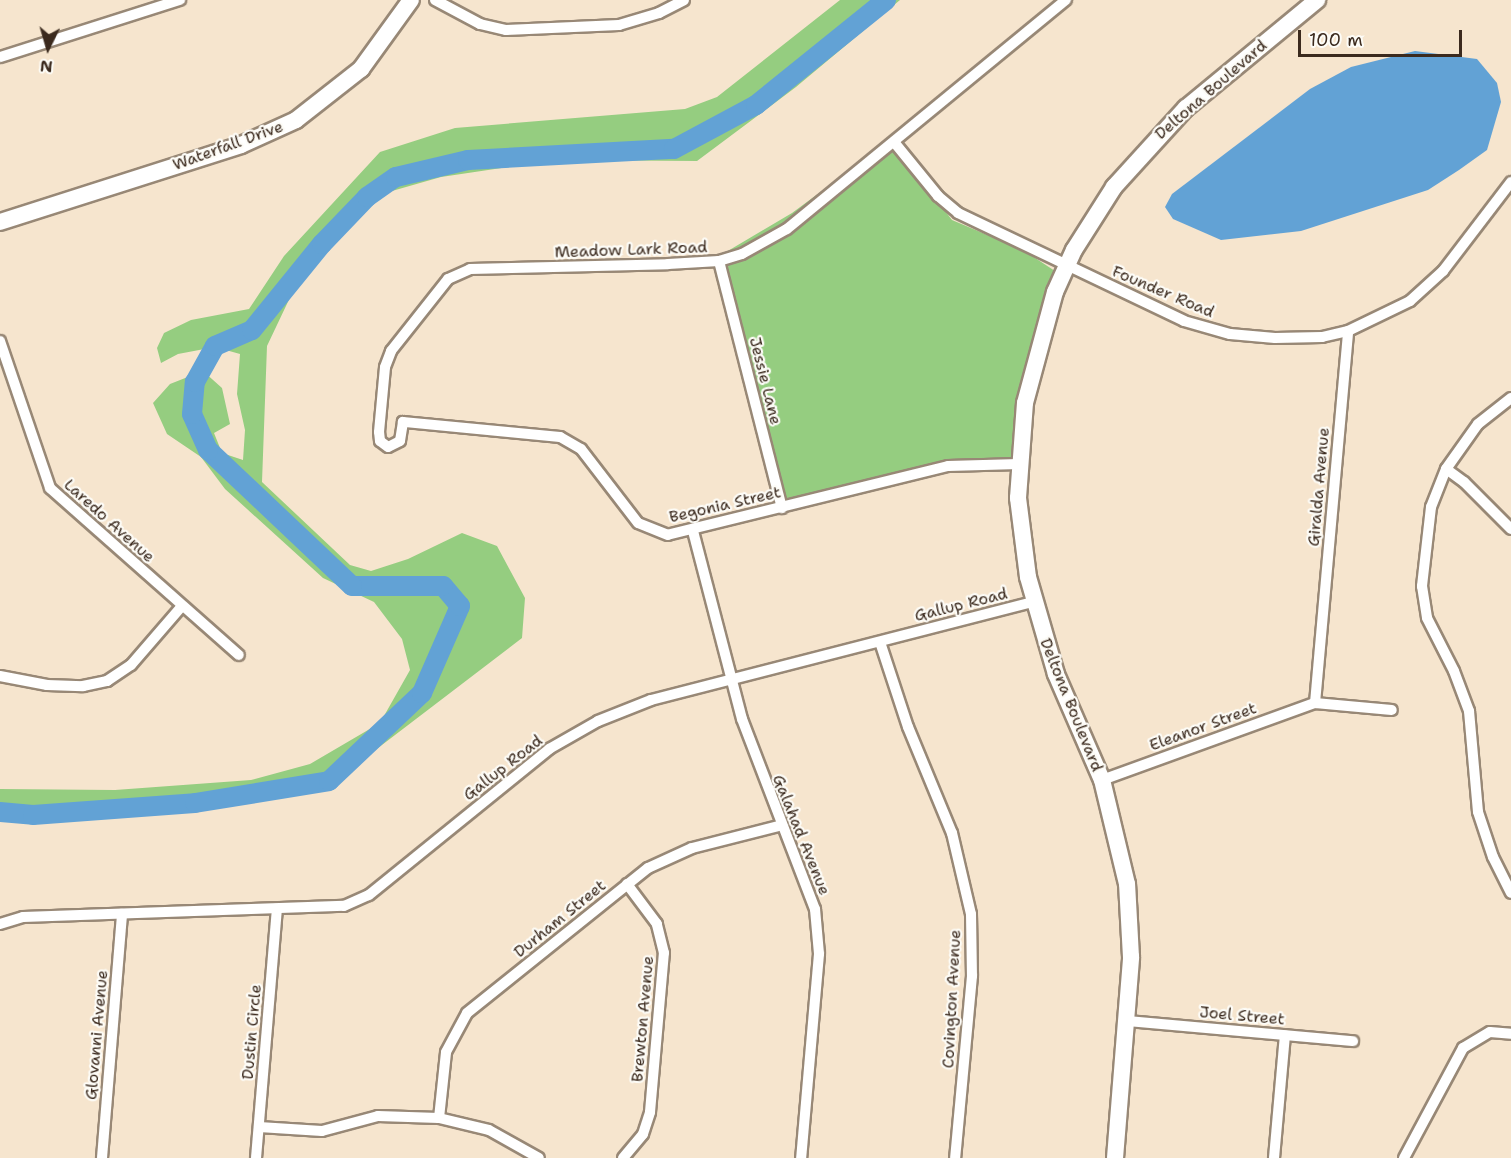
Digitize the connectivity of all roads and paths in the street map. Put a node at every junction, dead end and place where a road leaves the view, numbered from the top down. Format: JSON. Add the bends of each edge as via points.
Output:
{"nodes":[{"id":1,"x":180,"y":0,"type":"edge"},
{"id":2,"x":411,"y":0,"type":"edge"},
{"id":3,"x":435,"y":0,"type":"edge"},
{"id":4,"x":684,"y":0,"type":"edge"},
{"id":5,"x":1066,"y":0,"type":"edge"},
{"id":6,"x":1317,"y":0,"type":"edge"},
{"id":7,"x":0,"y":57,"type":"edge"},
{"id":8,"x":894,"y":142,"type":"junction"},
{"id":9,"x":1511,"y":182,"type":"edge"},
{"id":10,"x":0,"y":222,"type":"edge"},
{"id":11,"x":719,"y":261,"type":"junction"},
{"id":12,"x":1067,"y":266,"type":"junction"},
{"id":13,"x":1348,"y":331,"type":"junction"},
{"id":14,"x":0,"y":342,"type":"edge"},
{"id":15,"x":1511,"y":398,"type":"edge"},
{"id":16,"x":388,"y":447,"type":"joint"},
{"id":17,"x":1019,"y":465,"type":"junction"},
{"id":18,"x":1446,"y":470,"type":"junction"},
{"id":19,"x":782,"y":508,"type":"junction"},
{"id":20,"x":1511,"y":529,"type":"edge"},
{"id":21,"x":693,"y":531,"type":"junction"},
{"id":22,"x":1033,"y":602,"type":"junction"},
{"id":23,"x":182,"y":606,"type":"junction"},
{"id":24,"x":880,"y":642,"type":"junction"},
{"id":25,"x":239,"y":655,"type":"dead end"},
{"id":26,"x":0,"y":676,"type":"edge"},
{"id":27,"x":731,"y":680,"type":"junction"},
{"id":28,"x":1315,"y":703,"type":"junction"},
{"id":29,"x":1392,"y":710,"type":"dead end"},
{"id":30,"x":1102,"y":780,"type":"junction"},
{"id":31,"x":782,"y":825,"type":"junction"},
{"id":32,"x":627,"y":884,"type":"junction"},
{"id":33,"x":1511,"y":893,"type":"edge"},
{"id":34,"x":277,"y":909,"type":"junction"},
{"id":35,"x":122,"y":914,"type":"junction"},
{"id":36,"x":0,"y":924,"type":"edge"},
{"id":37,"x":1127,"y":1021,"type":"junction"},
{"id":38,"x":1511,"y":1034,"type":"edge"},
{"id":39,"x":1285,"y":1035,"type":"junction"},
{"id":40,"x":1353,"y":1041,"type":"dead end"},
{"id":41,"x":439,"y":1118,"type":"junction"},
{"id":42,"x":259,"y":1127,"type":"junction"},
{"id":43,"x":102,"y":1158,"type":"edge"},
{"id":44,"x":256,"y":1158,"type":"edge"},
{"id":45,"x":539,"y":1158,"type":"edge"},
{"id":46,"x":623,"y":1158,"type":"edge"},
{"id":47,"x":801,"y":1158,"type":"edge"},
{"id":48,"x":956,"y":1158,"type":"edge"},
{"id":49,"x":1115,"y":1158,"type":"edge"},
{"id":50,"x":1274,"y":1158,"type":"edge"},
{"id":51,"x":1404,"y":1158,"type":"edge"}],
"edges":[{"from":1,"to":7,"type":"street"},
{"from":2,"to":10,"type":"main road","name":"Waterfall Drive","via":[[361,69],[296,120],[241,145]]},
{"from":3,"to":4,"type":"street","via":[[480,24],[506,30],[619,25]]},
{"from":5,"to":8,"type":"street","name":"Meadow Lark Road"},
{"from":6,"to":12,"type":"main road","name":"Deltona Boulevard","via":[[1160,133],[1114,187]]},
{"from":8,"to":11,"type":"street","name":"Meadow Lark Road","via":[[787,229],[764,244]]},
{"from":8,"to":12,"type":"street","name":"Founder Road","via":[[938,196],[958,213]]},
{"from":9,"to":13,"type":"street","name":"Founder Road","via":[[1428,286],[1392,312]]},
{"from":11,"to":16,"type":"street","name":"Meadow Lark Road","via":[[470,269],[448,279],[391,351],[385,367],[379,432],[380,441]]},
{"from":11,"to":19,"type":"street","name":"Jessie Lane"},
{"from":12,"to":13,"type":"street","name":"Founder Road","via":[[1206,329],[1298,339]]},
{"from":12,"to":17,"type":"main road","name":"Deltona Boulevard","via":[[1032,368]]},
{"from":13,"to":28,"type":"street","name":"Giralda Avenue"},
{"from":14,"to":23,"type":"street","name":"Laredo Avenue","via":[[50,488]]},
{"from":15,"to":18,"type":"street","via":[[1478,424]]},
{"from":16,"to":21,"type":"street","name":"Begonia Street","via":[[400,441],[403,422],[561,436],[580,449],[638,523],[668,535]]},
{"from":17,"to":19,"type":"street","name":"Begonia Street","via":[[948,466]]},
{"from":17,"to":22,"type":"main road","name":"Deltona Boulevard","via":[[1021,534]]},
{"from":18,"to":20,"type":"street","via":[[1464,482]]},
{"from":18,"to":33,"type":"street","via":[[1426,532],[1423,602],[1433,634],[1454,671],[1469,711],[1478,812],[1493,857]]},
{"from":19,"to":21,"type":"street","name":"Begonia Street"},
{"from":21,"to":27,"type":"street","name":"Galahad Avenue"},
{"from":22,"to":24,"type":"street","name":"Gallup Road"},
{"from":22,"to":30,"type":"main road","name":"Deltona Boulevard","via":[[1056,674]]},
{"from":23,"to":25,"type":"street","name":"Laredo Avenue"},
{"from":23,"to":26,"type":"street","via":[[131,664],[107,681],[84,686],[47,685]]},
{"from":24,"to":27,"type":"street","name":"Gallup Road"},
{"from":24,"to":48,"type":"street","name":"Covington Avenue","via":[[908,727],[952,833],[971,914],[972,976]]},
{"from":27,"to":31,"type":"street","name":"Galahad Avenue","via":[[755,758]]},
{"from":27,"to":34,"type":"street","name":"Gallup Road","via":[[651,700],[572,735],[358,901],[333,908]]},
{"from":28,"to":29,"type":"street","name":"Eleanor Street"},
{"from":28,"to":30,"type":"street","name":"Eleanor Street"},
{"from":30,"to":37,"type":"main road","name":"Deltona Boulevard","via":[[1127,884],[1131,957]]},
{"from":31,"to":32,"type":"street","name":"Durham Street","via":[[692,849],[648,868]]},
{"from":31,"to":47,"type":"street","name":"Galahad Avenue","via":[[809,889],[818,933]]},
{"from":32,"to":41,"type":"street","name":"Durham Street","via":[[458,1025],[446,1052]]},
{"from":32,"to":46,"type":"street","name":"Brewton Avenue","via":[[657,924],[664,953],[650,1112],[643,1134]]},
{"from":34,"to":35,"type":"street","name":"Gallup Road"},
{"from":34,"to":42,"type":"street","name":"Dustin Circle"},
{"from":35,"to":36,"type":"street","name":"Gallup Road","via":[[23,917]]},
{"from":35,"to":43,"type":"street","name":"Glovanni Avenue"},
{"from":37,"to":39,"type":"street","name":"Joel Street"},
{"from":37,"to":49,"type":"main road","name":"Deltona Boulevard"},
{"from":38,"to":51,"type":"street","via":[[1490,1032],[1463,1048]]},
{"from":39,"to":40,"type":"street","name":"Joel Street"},
{"from":39,"to":50,"type":"street"},
{"from":41,"to":42,"type":"street","via":[[378,1116],[322,1131]]},
{"from":41,"to":45,"type":"street","via":[[489,1130]]},
{"from":42,"to":44,"type":"street","name":"Dustin Circle"}]}
